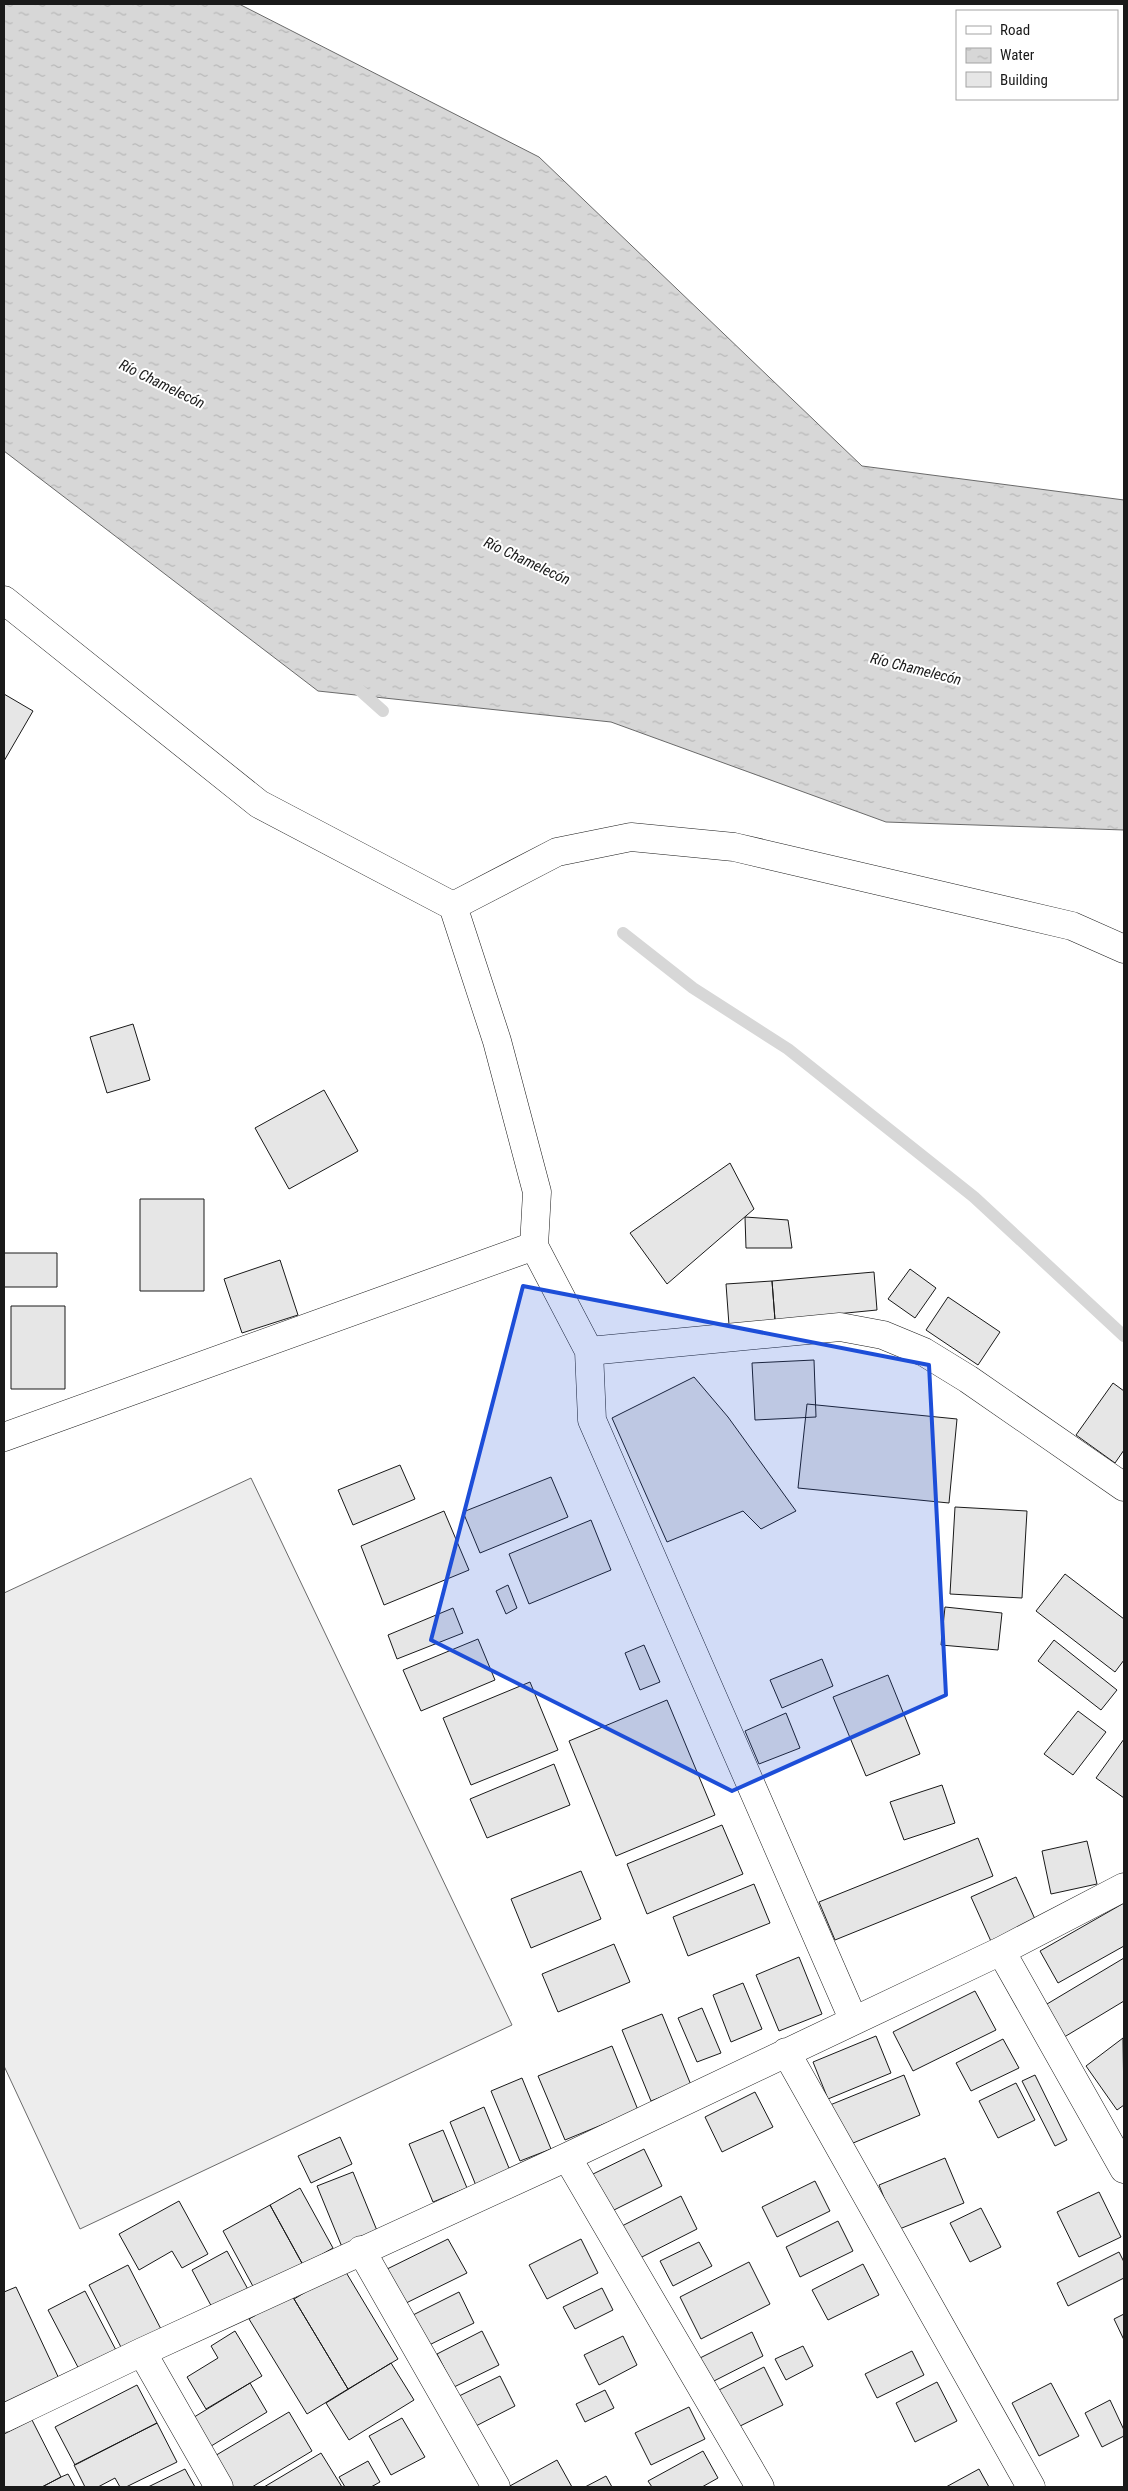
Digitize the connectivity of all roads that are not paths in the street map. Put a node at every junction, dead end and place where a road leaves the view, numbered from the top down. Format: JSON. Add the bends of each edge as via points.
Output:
{"nodes":[{"id":1,"x":4,"y":600,"type":"edge"},
{"id":2,"x":453,"y":906,"type":"junction"},
{"id":3,"x":1124,"y":949,"type":"edge"},
{"id":4,"x":534,"y":1246,"type":"junction"},
{"id":5,"x":589,"y":1351,"type":"junction"},
{"id":6,"x":7,"y":1439,"type":"edge"},
{"id":7,"x":1124,"y":1488,"type":"edge"},
{"id":8,"x":1124,"y":1887,"type":"edge"},
{"id":9,"x":1000,"y":1950,"type":"junction"},
{"id":10,"x":853,"y":2019,"type":"junction"},
{"id":11,"x":786,"y":2052,"type":"junction"},
{"id":12,"x":567,"y":2157,"type":"junction"},
{"id":13,"x":1124,"y":2170,"type":"edge"},
{"id":14,"x":361,"y":2250,"type":"junction"},
{"id":15,"x":142,"y":2352,"type":"junction"},
{"id":16,"x":4,"y":2418,"type":"edge"},
{"id":17,"x":219,"y":2487,"type":"edge"},
{"id":18,"x":496,"y":2487,"type":"edge"},
{"id":19,"x":760,"y":2487,"type":"edge"},
{"id":20,"x":1031,"y":2487,"type":"edge"}],
"edges":[{"from":1,"to":2,"type":"street","via":[[260,804]]},
{"from":2,"to":3,"type":"street","via":[[557,852],[631,837],[734,847],[1072,926]]},
{"from":2,"to":4,"type":"street","via":[[497,1041],[537,1192]]},
{"from":4,"to":5,"type":"street"},
{"from":4,"to":6,"type":"street"},
{"from":5,"to":7,"type":"street","via":[[840,1328],[883,1335],[924,1352],[968,1378]]},
{"from":5,"to":10,"type":"street","via":[[592,1420]]},
{"from":8,"to":9,"type":"street"},
{"from":9,"to":10,"type":"street"},
{"from":9,"to":13,"type":"street"},
{"from":10,"to":11,"type":"street"},
{"from":11,"to":12,"type":"street"},
{"from":11,"to":20,"type":"street"},
{"from":12,"to":14,"type":"street"},
{"from":12,"to":19,"type":"street"},
{"from":14,"to":15,"type":"street"},
{"from":14,"to":18,"type":"street"},
{"from":15,"to":16,"type":"street"},
{"from":15,"to":17,"type":"street"}]}
